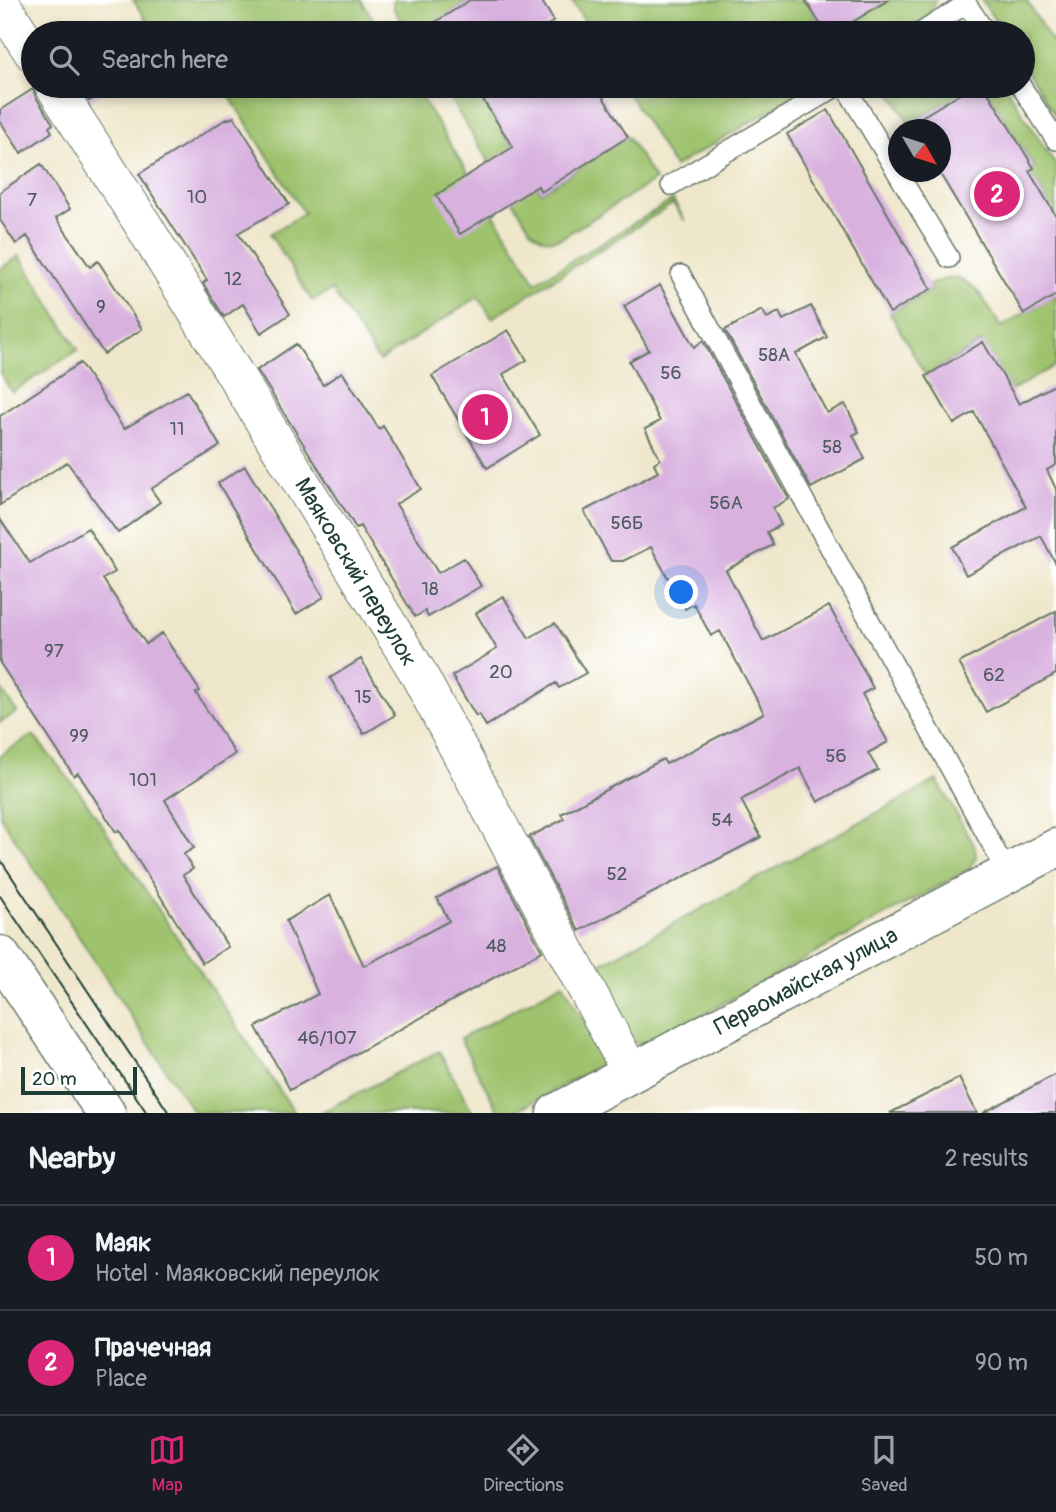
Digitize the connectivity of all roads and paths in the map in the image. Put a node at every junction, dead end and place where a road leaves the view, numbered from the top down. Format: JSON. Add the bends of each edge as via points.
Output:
{"nodes":[{"id":1,"x":0,"y":2,"type":"edge"},
{"id":2,"x":965,"y":2,"type":"edge"},
{"id":3,"x":937,"y":21,"type":"edge"},
{"id":4,"x":978,"y":21,"type":"edge"},
{"id":5,"x":21,"y":34,"type":"edge"},
{"id":6,"x":62,"y":98,"type":"edge"},
{"id":7,"x":817,"y":98,"type":"edge"},
{"id":8,"x":852,"y":98,"type":"edge"},
{"id":9,"x":1029,"y":98,"type":"edge"},
{"id":10,"x":1056,"y":140,"type":"edge"},
{"id":11,"x":671,"y":185,"type":"dead end"},
{"id":12,"x":949,"y":258,"type":"dead end"},
{"id":13,"x":681,"y":275,"type":"dead end"},
{"id":14,"x":1056,"y":848,"type":"edge"},
{"id":15,"x":1008,"y":874,"type":"junction"},
{"id":16,"x":0,"y":955,"type":"edge"},
{"id":17,"x":631,"y":1073,"type":"junction"},
{"id":18,"x":106,"y":1113,"type":"edge"},
{"id":19,"x":556,"y":1113,"type":"edge"}],
"edges":[{"from":1,"to":5,"type":"street"},
{"from":2,"to":3,"type":"lane"},
{"from":2,"to":4,"type":"lane"},
{"from":6,"to":17,"type":"street","name":"Маяковский переулок","via":[[417,671]]},
{"from":7,"to":11,"type":"lane"},
{"from":8,"to":12,"type":"lane"},
{"from":9,"to":10,"type":"lane"},
{"from":13,"to":15,"type":"lane"},
{"from":14,"to":15,"type":"street","name":"Первомайская улица"},
{"from":15,"to":17,"type":"street","name":"Первомайская улица"},
{"from":16,"to":18,"type":"street"},
{"from":17,"to":19,"type":"street","name":"Первомайская улица"}]}
